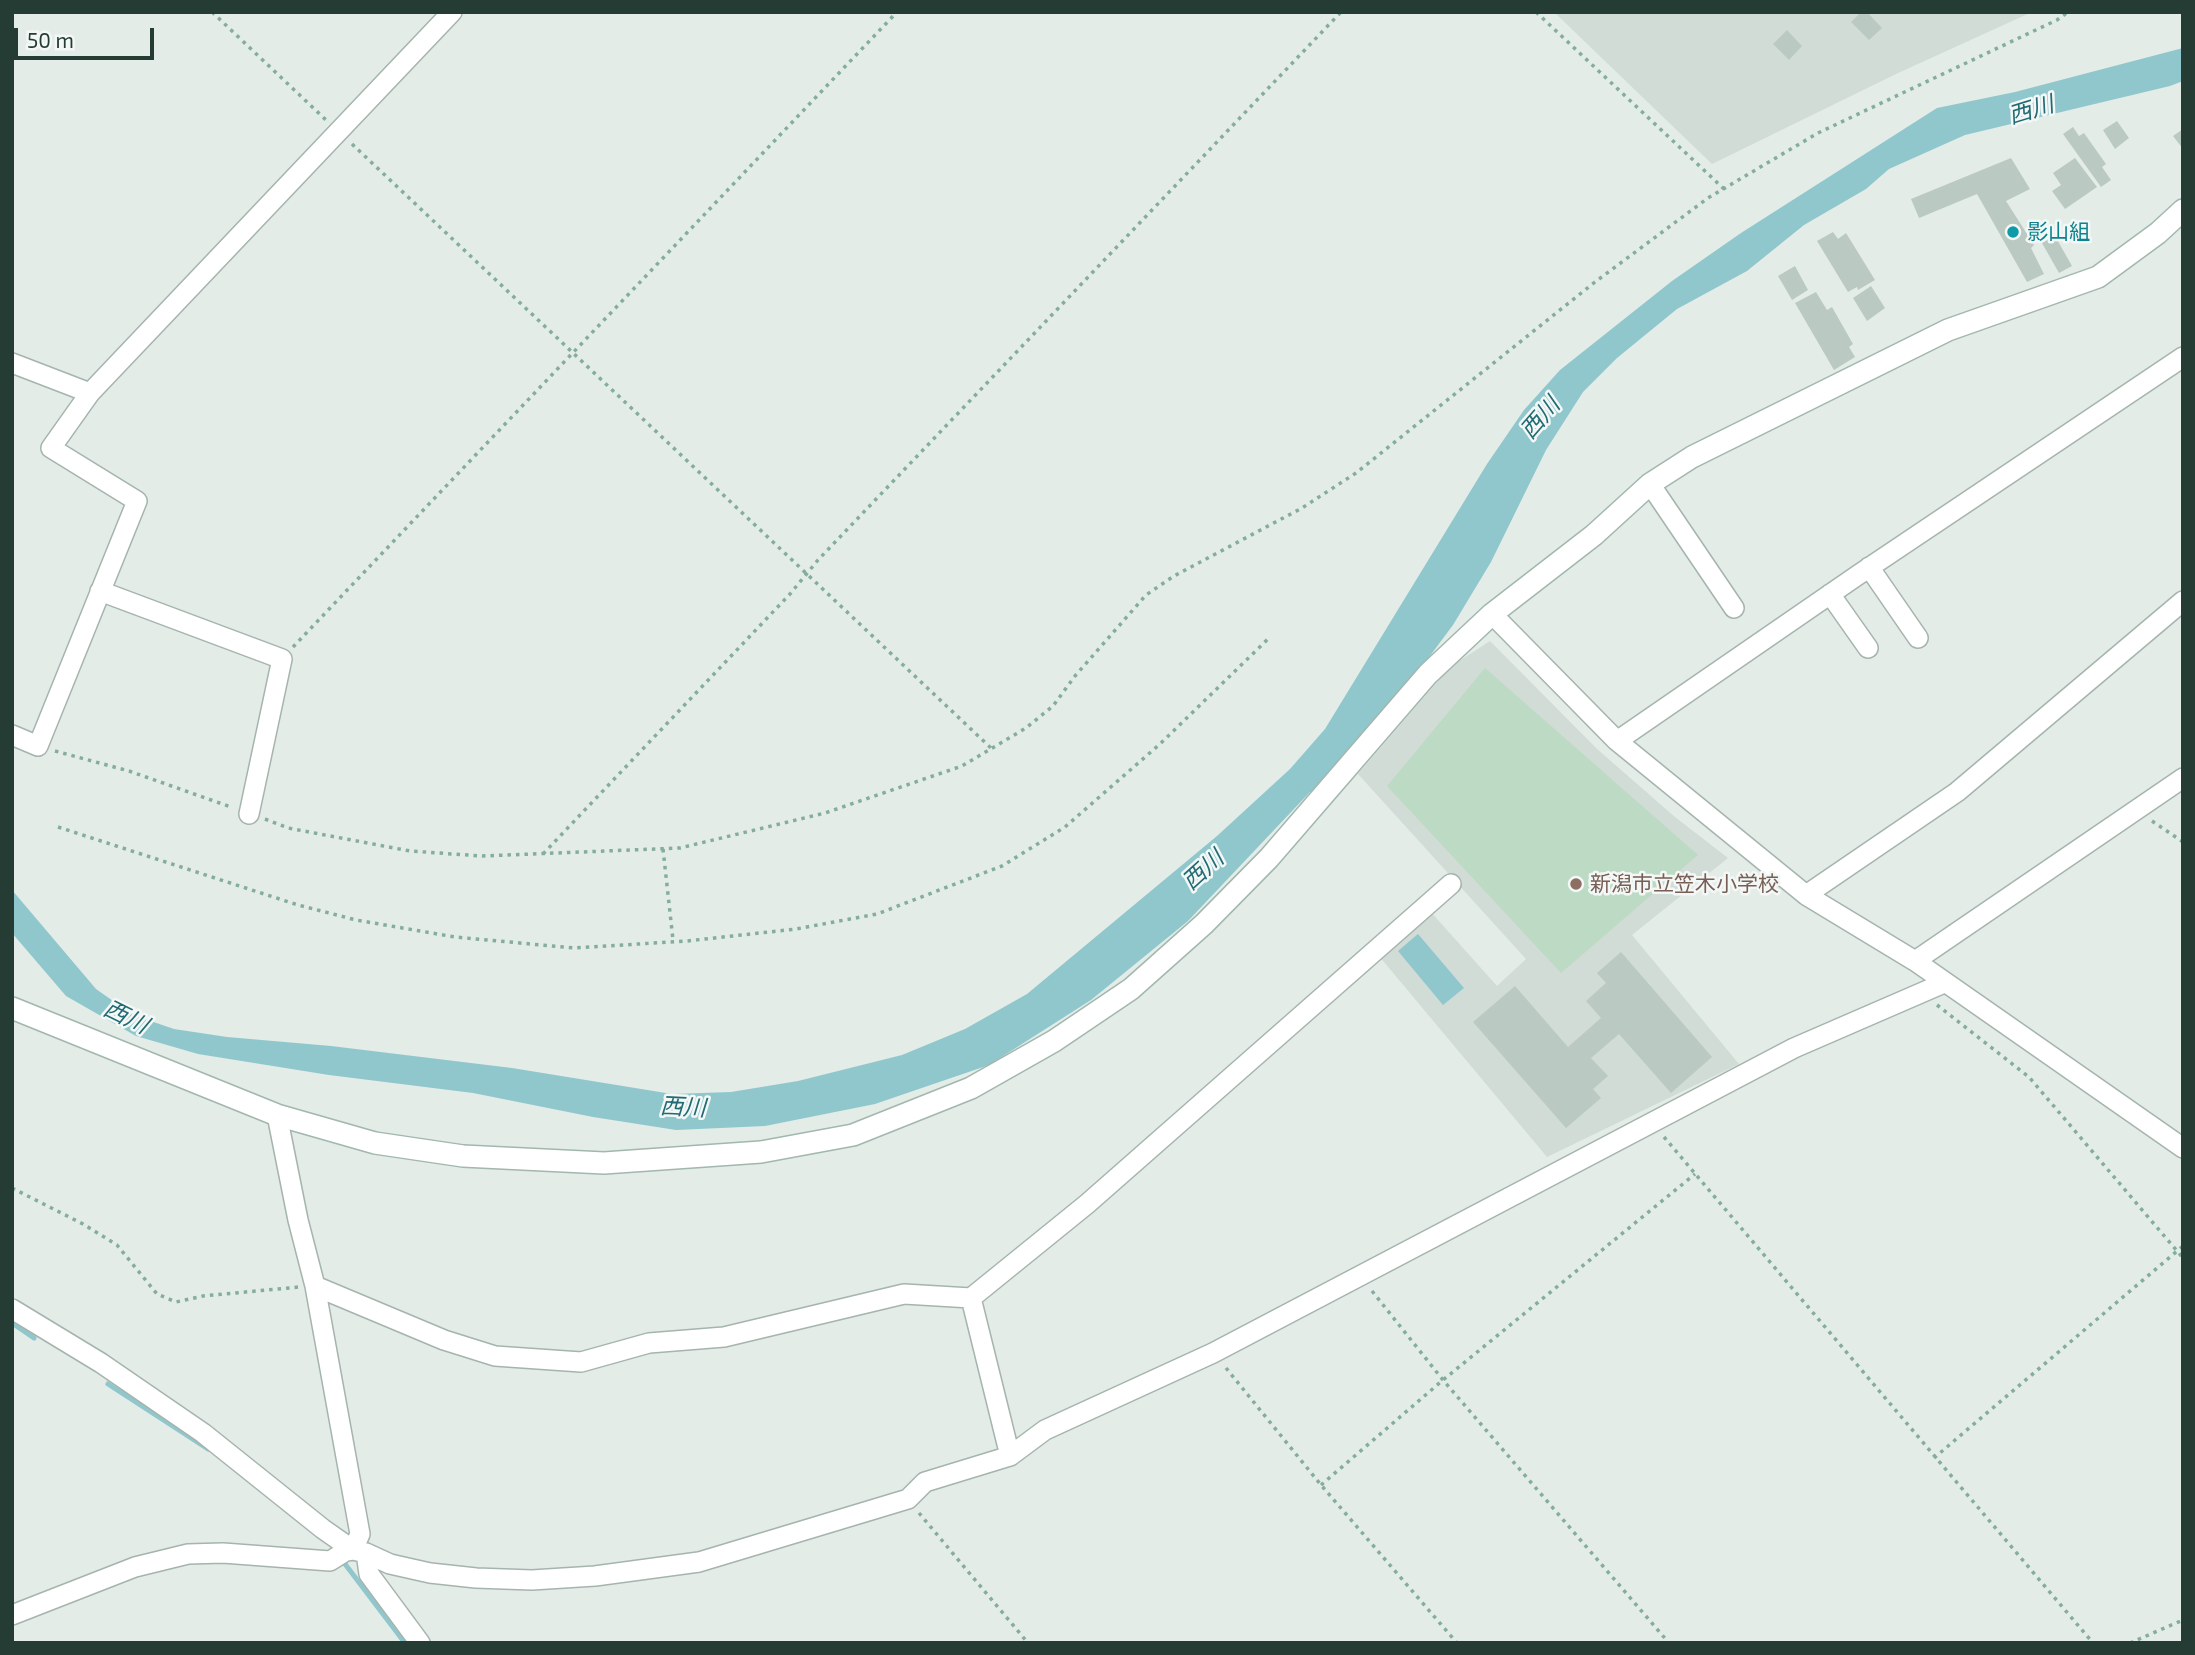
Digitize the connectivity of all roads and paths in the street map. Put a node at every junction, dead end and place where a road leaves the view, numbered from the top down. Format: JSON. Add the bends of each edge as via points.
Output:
{"nodes":[{"id":1,"x":212,"y":12,"type":"edge"},
{"id":2,"x":452,"y":12,"type":"edge"},
{"id":3,"x":897,"y":12,"type":"edge"},
{"id":4,"x":1341,"y":12,"type":"edge"},
{"id":5,"x":1535,"y":12,"type":"edge"},
{"id":6,"x":2068,"y":12,"type":"edge"},
{"id":7,"x":338,"y":131,"type":"junction"},
{"id":8,"x":1724,"y":189,"type":"junction"},
{"id":9,"x":2183,"y":210,"type":"edge"},
{"id":10,"x":574,"y":354,"type":"junction"},
{"id":11,"x":2183,"y":357,"type":"edge"},
{"id":12,"x":12,"y":363,"type":"edge"},
{"id":13,"x":90,"y":393,"type":"junction"},
{"id":14,"x":1650,"y":484,"type":"junction"},
{"id":15,"x":1869,"y":567,"type":"junction"},
{"id":16,"x":806,"y":574,"type":"junction"},
{"id":17,"x":100,"y":591,"type":"junction"},
{"id":18,"x":1830,"y":594,"type":"junction"},
{"id":19,"x":2183,"y":601,"type":"edge"},
{"id":20,"x":1734,"y":608,"type":"dead end"},
{"id":21,"x":1492,"y":614,"type":"junction"},
{"id":22,"x":1269,"y":638,"type":"dead end"},
{"id":23,"x":1918,"y":638,"type":"dead end"},
{"id":24,"x":1868,"y":649,"type":"dead end"},
{"id":25,"x":282,"y":659,"type":"junction"},
{"id":26,"x":12,"y":735,"type":"edge"},
{"id":27,"x":1617,"y":741,"type":"junction"},
{"id":28,"x":38,"y":746,"type":"junction"},
{"id":29,"x":992,"y":748,"type":"junction"},
{"id":30,"x":2183,"y":778,"type":"edge"},
{"id":31,"x":2136,"y":810,"type":"junction"},
{"id":32,"x":249,"y":814,"type":"junction"},
{"id":33,"x":58,"y":827,"type":"dead end"},
{"id":34,"x":2183,"y":842,"type":"edge"},
{"id":35,"x":663,"y":849,"type":"junction"},
{"id":36,"x":543,"y":854,"type":"junction"},
{"id":37,"x":1451,"y":884,"type":"dead end"},
{"id":38,"x":1806,"y":895,"type":"junction"},
{"id":39,"x":673,"y":941,"type":"junction"},
{"id":40,"x":1915,"y":961,"type":"junction"},
{"id":41,"x":1944,"y":983,"type":"junction"},
{"id":42,"x":1921,"y":993,"type":"junction"},
{"id":43,"x":12,"y":1008,"type":"edge"},
{"id":44,"x":277,"y":1115,"type":"junction"},
{"id":45,"x":1652,"y":1122,"type":"junction"},
{"id":46,"x":2183,"y":1148,"type":"edge"},
{"id":47,"x":1695,"y":1174,"type":"junction"},
{"id":48,"x":12,"y":1188,"type":"edge"},
{"id":49,"x":2183,"y":1246,"type":"edge"},
{"id":50,"x":2183,"y":1258,"type":"edge"},
{"id":51,"x":1359,"y":1275,"type":"junction"},
{"id":52,"x":315,"y":1286,"type":"junction"},
{"id":53,"x":971,"y":1298,"type":"junction"},
{"id":54,"x":12,"y":1309,"type":"edge"},
{"id":55,"x":1213,"y":1353,"type":"junction"},
{"id":56,"x":1443,"y":1380,"type":"junction"},
{"id":57,"x":1010,"y":1456,"type":"junction"},
{"id":58,"x":1934,"y":1458,"type":"junction"},
{"id":59,"x":1321,"y":1485,"type":"junction"},
{"id":60,"x":908,"y":1499,"type":"junction"},
{"id":61,"x":350,"y":1553,"type":"junction"},
{"id":62,"x":12,"y":1615,"type":"edge"},
{"id":63,"x":2183,"y":1620,"type":"edge"},
{"id":64,"x":421,"y":1643,"type":"edge"},
{"id":65,"x":1028,"y":1643,"type":"edge"},
{"id":66,"x":1457,"y":1643,"type":"edge"},
{"id":67,"x":1669,"y":1643,"type":"edge"},
{"id":68,"x":2093,"y":1643,"type":"edge"},
{"id":69,"x":2130,"y":1643,"type":"edge"}],
"edges":[{"from":1,"to":7,"type":"path"},
{"from":2,"to":7,"type":"street"},
{"from":3,"to":10,"type":"path"},
{"from":4,"to":16,"type":"path"},
{"from":5,"to":8,"type":"path"},
{"from":6,"to":8,"type":"path","via":[[1818,133]]},
{"from":7,"to":10,"type":"path"},
{"from":7,"to":13,"type":"street"},
{"from":8,"to":29,"type":"path","via":[[1595,282],[1356,473],[1146,595],[1053,706]]},
{"from":9,"to":14,"type":"street","via":[[2098,277],[1948,330],[1692,457]]},
{"from":10,"to":16,"type":"path"},
{"from":10,"to":25,"type":"path"},
{"from":11,"to":15,"type":"street"},
{"from":12,"to":13,"type":"street"},
{"from":13,"to":17,"type":"street","via":[[51,448],[137,501]]},
{"from":14,"to":20,"type":"street"},
{"from":14,"to":21,"type":"street","via":[[1594,535]]},
{"from":15,"to":18,"type":"street"},
{"from":15,"to":23,"type":"street"},
{"from":16,"to":29,"type":"path"},
{"from":16,"to":36,"type":"path"},
{"from":17,"to":25,"type":"street"},
{"from":17,"to":28,"type":"street"},
{"from":18,"to":24,"type":"street"},
{"from":18,"to":27,"type":"street"},
{"from":19,"to":38,"type":"street","via":[[1957,792]]},
{"from":21,"to":27,"type":"street"},
{"from":21,"to":44,"type":"street","via":[[1428,674],[1269,858],[1204,924],[1130,989],[1054,1041],[971,1088],[853,1135],[761,1152],[604,1163],[463,1156],[375,1143]]},
{"from":22,"to":39,"type":"path","via":[[1160,744],[1065,827],[1002,866],[877,914],[796,929]]},
{"from":25,"to":32,"type":"street"},
{"from":26,"to":28,"type":"street"},
{"from":27,"to":38,"type":"street"},
{"from":28,"to":32,"type":"path"},
{"from":29,"to":35,"type":"path","via":[[962,766],[825,813]]},
{"from":30,"to":31,"type":"street"},
{"from":31,"to":34,"type":"path"},
{"from":31,"to":40,"type":"street"},
{"from":32,"to":36,"type":"path","via":[[288,828],[410,851]]},
{"from":33,"to":39,"type":"path","via":[[356,920],[455,937],[574,948]]},
{"from":35,"to":36,"type":"path"},
{"from":35,"to":39,"type":"path"},
{"from":37,"to":53,"type":"street","via":[[1087,1204]]},
{"from":38,"to":40,"type":"street"},
{"from":40,"to":41,"type":"street"},
{"from":41,"to":42,"type":"street"},
{"from":41,"to":46,"type":"street"},
{"from":42,"to":45,"type":"street","via":[[1794,1048]]},
{"from":42,"to":50,"type":"path","via":[[2029,1077]]},
{"from":43,"to":44,"type":"street"},
{"from":44,"to":52,"type":"street"},
{"from":45,"to":47,"type":"path"},
{"from":45,"to":51,"type":"street"},
{"from":47,"to":56,"type":"path"},
{"from":47,"to":58,"type":"path"},
{"from":48,"to":52,"type":"path","via":[[117,1245],[157,1294],[176,1302]]},
{"from":49,"to":58,"type":"path"},
{"from":51,"to":55,"type":"street"},
{"from":51,"to":56,"type":"path"},
{"from":52,"to":53,"type":"street","via":[[444,1340],[495,1356],[581,1362],[649,1343],[723,1337],[904,1294]]},
{"from":52,"to":61,"type":"street","via":[[360,1534]]},
{"from":53,"to":57,"type":"street"},
{"from":54,"to":61,"type":"street","via":[[203,1433]]},
{"from":55,"to":57,"type":"street","via":[[1045,1430]]},
{"from":55,"to":59,"type":"path"},
{"from":56,"to":59,"type":"path"},
{"from":56,"to":67,"type":"path"},
{"from":57,"to":60,"type":"street","via":[[925,1482]]},
{"from":58,"to":68,"type":"path"},
{"from":59,"to":66,"type":"path"},
{"from":60,"to":61,"type":"street","via":[[699,1562],[595,1576],[476,1578],[430,1573]]},
{"from":60,"to":65,"type":"path"},
{"from":61,"to":62,"type":"street","via":[[330,1561],[188,1554],[135,1567]]},
{"from":61,"to":64,"type":"street"},
{"from":63,"to":69,"type":"path"}]}
